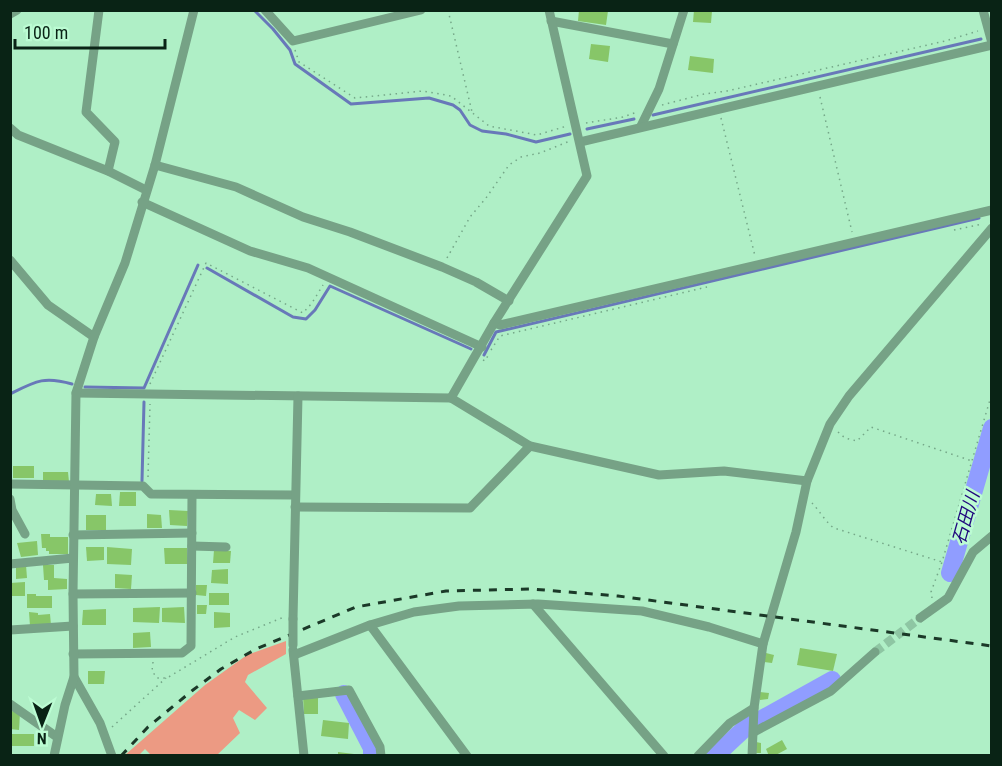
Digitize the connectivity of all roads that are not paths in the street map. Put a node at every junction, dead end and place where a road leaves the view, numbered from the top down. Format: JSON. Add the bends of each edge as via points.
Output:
{"nodes":[{"id":1,"x":17,"y":10,"type":"edge"},
{"id":2,"x":99,"y":10,"type":"edge"},
{"id":3,"x":194,"y":10,"type":"edge"},
{"id":4,"x":265,"y":10,"type":"edge"},
{"id":5,"x":421,"y":10,"type":"edge"},
{"id":6,"x":549,"y":10,"type":"edge"},
{"id":7,"x":684,"y":10,"type":"edge"},
{"id":8,"x":983,"y":10,"type":"edge"},
{"id":9,"x":10,"y":14,"type":"edge"},
{"id":10,"x":551,"y":21,"type":"junction"},
{"id":11,"x":673,"y":44,"type":"junction"},
{"id":12,"x":992,"y":44,"type":"edge"},
{"id":13,"x":641,"y":126,"type":"junction"},
{"id":14,"x":10,"y":128,"type":"edge"},
{"id":15,"x":579,"y":139,"type":"junction"},
{"id":16,"x":155,"y":165,"type":"junction"},
{"id":17,"x":108,"y":171,"type":"junction"},
{"id":18,"x":146,"y":190,"type":"junction"},
{"id":19,"x":142,"y":202,"type":"junction"},
{"id":20,"x":992,"y":210,"type":"edge"},
{"id":21,"x":988,"y":226,"type":"edge"},
{"id":22,"x":10,"y":260,"type":"edge"},
{"id":23,"x":509,"y":301,"type":"junction"},
{"id":24,"x":494,"y":323,"type":"junction"},
{"id":25,"x":94,"y":337,"type":"junction"},
{"id":26,"x":482,"y":347,"type":"junction"},
{"id":27,"x":76,"y":393,"type":"junction"},
{"id":28,"x":298,"y":396,"type":"junction"},
{"id":29,"x":451,"y":398,"type":"junction"},
{"id":30,"x":530,"y":446,"type":"junction"},
{"id":31,"x":807,"y":481,"type":"junction"},
{"id":32,"x":13,"y":484,"type":"edge"},
{"id":33,"x":74,"y":484,"type":"junction"},
{"id":34,"x":192,"y":495,"type":"junction"},
{"id":35,"x":295,"y":495,"type":"junction"},
{"id":36,"x":10,"y":498,"type":"edge"},
{"id":37,"x":295,"y":507,"type":"junction"},
{"id":38,"x":192,"y":533,"type":"junction"},
{"id":39,"x":24,"y":534,"type":"dead end"},
{"id":40,"x":74,"y":535,"type":"junction"},
{"id":41,"x":992,"y":536,"type":"edge"},
{"id":42,"x":192,"y":546,"type":"junction"},
{"id":43,"x":226,"y":547,"type":"dead end"},
{"id":44,"x":73,"y":558,"type":"junction"},
{"id":45,"x":10,"y":564,"type":"edge"},
{"id":46,"x":192,"y":593,"type":"junction"},
{"id":47,"x":73,"y":594,"type":"junction"},
{"id":48,"x":533,"y":604,"type":"junction"},
{"id":49,"x":920,"y":618,"type":"tunnel mouth"},
{"id":50,"x":370,"y":625,"type":"junction"},
{"id":51,"x":73,"y":626,"type":"junction"},
{"id":52,"x":10,"y":630,"type":"edge"},
{"id":53,"x":763,"y":644,"type":"junction"},
{"id":54,"x":293,"y":650,"type":"junction"},
{"id":55,"x":875,"y":652,"type":"tunnel mouth"},
{"id":56,"x":74,"y":654,"type":"junction"},
{"id":57,"x":74,"y":677,"type":"junction"},
{"id":58,"x":297,"y":696,"type":"junction"},
{"id":59,"x":10,"y":704,"type":"edge"},
{"id":60,"x":754,"y":711,"type":"junction"},
{"id":61,"x":754,"y":732,"type":"junction"},
{"id":62,"x":57,"y":737,"type":"junction"},
{"id":63,"x":111,"y":752,"type":"edge"},
{"id":64,"x":54,"y":756,"type":"edge"},
{"id":65,"x":304,"y":756,"type":"edge"},
{"id":66,"x":381,"y":756,"type":"edge"},
{"id":67,"x":467,"y":756,"type":"edge"},
{"id":68,"x":664,"y":756,"type":"edge"},
{"id":69,"x":698,"y":756,"type":"edge"},
{"id":70,"x":752,"y":756,"type":"edge"}],
"edges":[{"from":1,"to":9,"type":"street"},
{"from":2,"to":17,"type":"street","via":[[86,112],[115,142]]},
{"from":3,"to":16,"type":"street"},
{"from":4,"to":5,"type":"street","via":[[293,41]]},
{"from":6,"to":10,"type":"street"},
{"from":7,"to":11,"type":"street"},
{"from":8,"to":12,"type":"street"},
{"from":10,"to":11,"type":"street"},
{"from":10,"to":15,"type":"street"},
{"from":11,"to":13,"type":"street","via":[[659,89]]},
{"from":12,"to":13,"type":"street"},
{"from":13,"to":15,"type":"street"},
{"from":14,"to":17,"type":"street","via":[[18,135]]},
{"from":15,"to":23,"type":"street","via":[[587,176]]},
{"from":16,"to":18,"type":"street"},
{"from":16,"to":23,"type":"street","via":[[236,187],[303,217],[442,267]]},
{"from":17,"to":18,"type":"street"},
{"from":18,"to":19,"type":"street"},
{"from":19,"to":25,"type":"street","via":[[125,262]]},
{"from":19,"to":26,"type":"street","via":[[250,251],[308,268]]},
{"from":20,"to":24,"type":"street","via":[[500,325]]},
{"from":21,"to":31,"type":"street","via":[[849,396],[829,427]]},
{"from":22,"to":25,"type":"street","via":[[48,305]]},
{"from":23,"to":24,"type":"street"},
{"from":24,"to":26,"type":"street"},
{"from":25,"to":27,"type":"street"},
{"from":26,"to":29,"type":"street"},
{"from":27,"to":28,"type":"street"},
{"from":27,"to":33,"type":"street"},
{"from":28,"to":29,"type":"street"},
{"from":28,"to":35,"type":"street"},
{"from":29,"to":30,"type":"street"},
{"from":30,"to":31,"type":"street","via":[[659,475],[724,471]]},
{"from":30,"to":37,"type":"street","via":[[470,508]]},
{"from":31,"to":53,"type":"street"},
{"from":32,"to":33,"type":"street"},
{"from":32,"to":36,"type":"street"},
{"from":33,"to":34,"type":"street","via":[[143,486],[151,494]]},
{"from":33,"to":40,"type":"street"},
{"from":34,"to":35,"type":"street"},
{"from":34,"to":38,"type":"street"},
{"from":35,"to":37,"type":"street"},
{"from":36,"to":39,"type":"street"},
{"from":37,"to":54,"type":"street","bridge":true},
{"from":38,"to":40,"type":"street"},
{"from":38,"to":42,"type":"street"},
{"from":40,"to":44,"type":"street"},
{"from":41,"to":49,"type":"street","via":[[973,552],[948,597]]},
{"from":42,"to":43,"type":"street"},
{"from":42,"to":46,"type":"street"},
{"from":44,"to":45,"type":"street"},
{"from":44,"to":47,"type":"street"},
{"from":46,"to":47,"type":"street"},
{"from":46,"to":56,"type":"street","via":[[191,646],[182,653]]},
{"from":47,"to":51,"type":"street"},
{"from":48,"to":50,"type":"street","via":[[459,606],[414,612]]},
{"from":48,"to":53,"type":"street","via":[[642,611]]},
{"from":48,"to":68,"type":"street"},
{"from":50,"to":54,"type":"street"},
{"from":50,"to":67,"type":"street"},
{"from":51,"to":52,"type":"street"},
{"from":51,"to":56,"type":"street"},
{"from":53,"to":60,"type":"street"},
{"from":54,"to":58,"type":"street"},
{"from":55,"to":61,"type":"street","via":[[831,691]]},
{"from":56,"to":57,"type":"street"},
{"from":57,"to":62,"type":"street"},
{"from":57,"to":63,"type":"street"},
{"from":58,"to":65,"type":"street"},
{"from":58,"to":66,"type":"street","via":[[349,690],[380,747]]},
{"from":59,"to":62,"type":"street"},
{"from":60,"to":61,"type":"street"},
{"from":60,"to":69,"type":"street","via":[[730,723]]},
{"from":61,"to":70,"type":"street"},
{"from":62,"to":64,"type":"street"}]}
